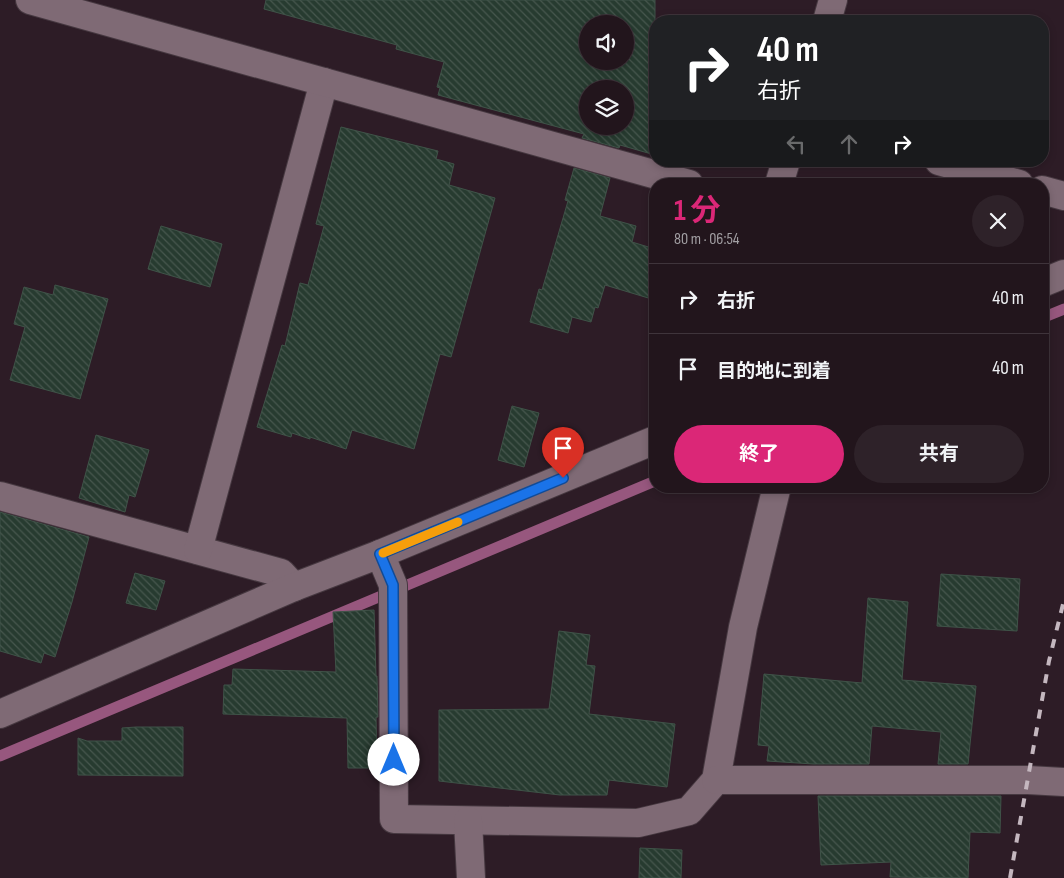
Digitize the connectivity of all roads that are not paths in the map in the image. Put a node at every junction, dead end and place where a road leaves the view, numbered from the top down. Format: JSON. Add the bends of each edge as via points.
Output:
{"nodes":[{"id":1,"x":30,"y":0,"type":"edge"},
{"id":2,"x":832,"y":0,"type":"edge"},
{"id":3,"x":828,"y":15,"type":"edge"},
{"id":4,"x":324,"y":82,"type":"junction"},
{"id":5,"x":960,"y":167,"type":"edge"},
{"id":6,"x":668,"y":178,"type":"edge"},
{"id":7,"x":998,"y":178,"type":"edge"},
{"id":8,"x":1049,"y":192,"type":"edge"},
{"id":9,"x":1064,"y":196,"type":"edge"},
{"id":10,"x":1064,"y":274,"type":"edge"},
{"id":11,"x":1049,"y":279,"type":"edge"},
{"id":12,"x":649,"y":442,"type":"edge"},
{"id":13,"x":775,"y":493,"type":"edge"},
{"id":14,"x":0,"y":496,"type":"edge"},
{"id":15,"x":198,"y":550,"type":"junction"},
{"id":16,"x":380,"y":554,"type":"junction"},
{"id":17,"x":294,"y":587,"type":"junction"},
{"id":18,"x":0,"y":714,"type":"edge"},
{"id":19,"x":716,"y":780,"type":"junction"},
{"id":20,"x":1064,"y":782,"type":"edge"},
{"id":21,"x":468,"y":821,"type":"junction"},
{"id":22,"x":471,"y":878,"type":"edge"}],
"edges":[{"from":1,"to":4,"type":"street"},
{"from":2,"to":3,"type":"street"},
{"from":4,"to":6,"type":"street"},
{"from":4,"to":15,"type":"street"},
{"from":5,"to":7,"type":"street"},
{"from":8,"to":9,"type":"street"},
{"from":10,"to":11,"type":"street"},
{"from":12,"to":16,"type":"street"},
{"from":13,"to":19,"type":"street","via":[[743,627]]},
{"from":14,"to":15,"type":"street"},
{"from":15,"to":17,"type":"street","via":[[281,573]]},
{"from":16,"to":17,"type":"street"},
{"from":16,"to":21,"type":"street","via":[[393,585],[394,819]]},
{"from":17,"to":18,"type":"street"},
{"from":19,"to":20,"type":"street"},
{"from":19,"to":21,"type":"street","via":[[689,811],[638,822]]},
{"from":21,"to":22,"type":"street"}]}
